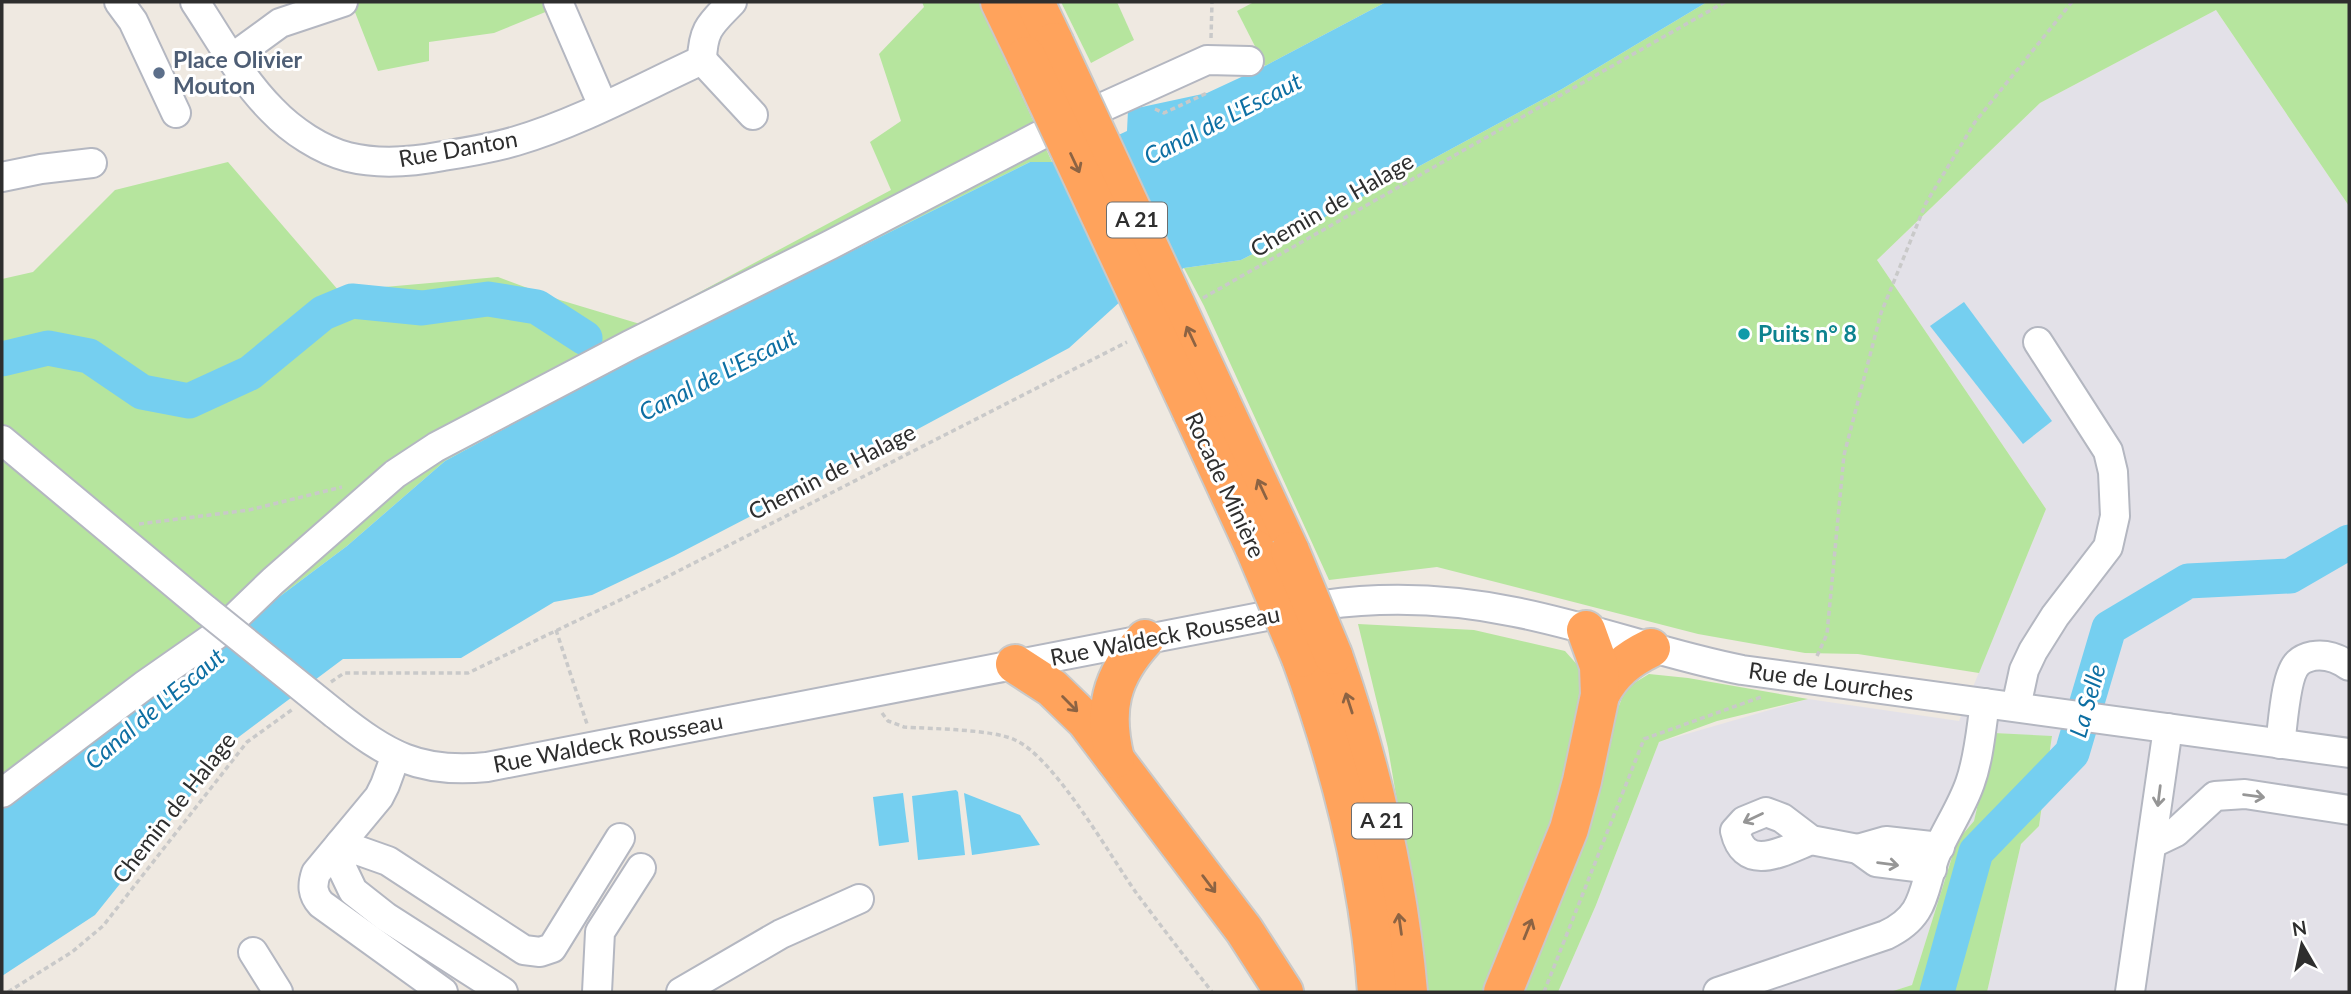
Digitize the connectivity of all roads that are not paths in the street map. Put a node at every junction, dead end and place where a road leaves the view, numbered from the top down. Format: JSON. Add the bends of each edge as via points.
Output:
{"nodes":[{"id":1,"x":119,"y":2,"type":"edge"},
{"id":2,"x":195,"y":2,"type":"edge"},
{"id":3,"x":343,"y":2,"type":"edge"},
{"id":4,"x":558,"y":2,"type":"edge"},
{"id":5,"x":732,"y":2,"type":"edge"},
{"id":6,"x":1000,"y":2,"type":"edge"},
{"id":7,"x":1035,"y":2,"type":"edge"},
{"id":8,"x":1040,"y":49,"type":"junction"},
{"id":9,"x":232,"y":58,"type":"junction"},
{"id":10,"x":702,"y":60,"type":"junction"},
{"id":11,"x":1249,"y":61,"type":"dead end"},
{"id":12,"x":603,"y":106,"type":"junction"},
{"id":13,"x":176,"y":113,"type":"dead end"},
{"id":14,"x":753,"y":115,"type":"dead end"},
{"id":15,"x":92,"y":163,"type":"dead end"},
{"id":16,"x":2,"y":177,"type":"edge"},
{"id":17,"x":2038,"y":342,"type":"dead end"},
{"id":18,"x":2,"y":440,"type":"edge"},
{"id":19,"x":1317,"y":607,"type":"joint"},
{"id":20,"x":1586,"y":630,"type":"junction"},
{"id":21,"x":1145,"y":639,"type":"junction"},
{"id":22,"x":1651,"y":648,"type":"junction"},
{"id":23,"x":1317,"y":656,"type":"junction"},
{"id":24,"x":1015,"y":664,"type":"junction"},
{"id":25,"x":2349,"y":666,"type":"edge"},
{"id":26,"x":1600,"y":695,"type":"junction"},
{"id":27,"x":1985,"y":703,"type":"junction"},
{"id":28,"x":2016,"y":708,"type":"junction"},
{"id":29,"x":2168,"y":728,"type":"junction"},
{"id":30,"x":2280,"y":744,"type":"junction"},
{"id":31,"x":2349,"y":753,"type":"edge"},
{"id":32,"x":396,"y":755,"type":"junction"},
{"id":33,"x":1116,"y":763,"type":"junction"},
{"id":34,"x":2,"y":793,"type":"edge"},
{"id":35,"x":2349,"y":810,"type":"edge"},
{"id":36,"x":620,"y":838,"type":"dead end"},
{"id":37,"x":1811,"y":840,"type":"dead end"},
{"id":38,"x":2153,"y":843,"type":"junction"},
{"id":39,"x":340,"y":844,"type":"junction"},
{"id":40,"x":1936,"y":858,"type":"junction"},
{"id":41,"x":641,"y":868,"type":"dead end"},
{"id":42,"x":859,"y":899,"type":"dead end"},
{"id":43,"x":253,"y":953,"type":"dead end"},
{"id":44,"x":278,"y":992,"type":"edge"},
{"id":45,"x":443,"y":992,"type":"edge"},
{"id":46,"x":503,"y":992,"type":"edge"},
{"id":47,"x":597,"y":992,"type":"edge"},
{"id":48,"x":681,"y":992,"type":"edge"},
{"id":49,"x":1284,"y":992,"type":"edge"},
{"id":50,"x":1377,"y":992,"type":"edge"},
{"id":51,"x":1408,"y":992,"type":"edge"},
{"id":52,"x":1503,"y":992,"type":"edge"},
{"id":53,"x":1718,"y":992,"type":"edge"},
{"id":54,"x":2130,"y":992,"type":"edge"}],
"edges":[{"from":1,"to":13,"type":"street","via":[[133,21]]},
{"from":2,"to":9,"type":"street","name":"Rue Danton"},
{"from":3,"to":9,"type":"street","via":[[280,23]]},
{"from":4,"to":12,"type":"street"},
{"from":5,"to":10,"type":"street","via":[[706,32]]},
{"from":6,"to":8,"type":"highway","name":"Rocade Minière","number":"A 21"},
{"from":7,"to":8,"type":"highway","name":"Rocade Minière","number":"A 21"},
{"from":8,"to":23,"type":"highway","name":"Rocade Minière","number":"A 21","bridge":true,"via":[[1273,550]]},
{"from":9,"to":12,"type":"street","name":"Rue Danton","via":[[281,119],[322,146],[362,160],[410,161],[486,149]]},
{"from":10,"to":12,"type":"street","name":"Rue Danton"},
{"from":10,"to":14,"type":"street"},
{"from":11,"to":34,"type":"street","via":[[1207,60],[1039,136],[422,456],[395,474],[219,633]]},
{"from":15,"to":16,"type":"street"},
{"from":17,"to":28,"type":"street","via":[[2108,451],[2115,516],[2108,547],[2033,651]]},
{"from":18,"to":32,"type":"street","name":"Rue Waldeck Rousseau","bridge":true,"via":[[335,714]]},
{"from":19,"to":20,"type":"street","name":"Rue de Lourches","via":[[1376,600],[1455,603]]},
{"from":19,"to":21,"type":"street","name":"Rue Waldeck Rousseau"},
{"from":20,"to":22,"type":"street","name":"Rue de Lourches"},
{"from":20,"to":26,"type":"highway","via":[[1599,666]]},
{"from":21,"to":24,"type":"street","name":"Rue Waldeck Rousseau"},
{"from":21,"to":33,"type":"highway","via":[[1125,663],[1112,694],[1110,732]]},
{"from":22,"to":26,"type":"highway","via":[[1614,673]]},
{"from":22,"to":27,"type":"street","name":"Rue de Lourches","via":[[1723,666]]},
{"from":23,"to":50,"type":"highway","name":"Rocade Minière","number":"A 21","via":[[1328,735],[1352,824],[1369,914]]},
{"from":51,"to":23,"type":"highway","name":"Rocade Minière","number":"A 21","one_way":true,"via":[[1398,907],[1358,729]]},
{"from":24,"to":32,"type":"street","name":"Rue Waldeck Rousseau","via":[[471,769],[440,768]]},
{"from":24,"to":33,"type":"highway","one_way":true,"via":[[1070,704]]},
{"from":25,"to":30,"type":"street","via":[[2327,656],[2298,663],[2290,679]]},
{"from":52,"to":26,"type":"highway","one_way":true,"via":[[1571,821]]},
{"from":27,"to":28,"type":"street","name":"Rue de Lourches"},
{"from":27,"to":40,"type":"street","via":[[1971,781]]},
{"from":28,"to":29,"type":"street","name":"Rue de Lourches"},
{"from":29,"to":30,"type":"street","name":"Rue de Lourches"},
{"from":29,"to":38,"type":"street","one_way":true},
{"from":30,"to":31,"type":"street","name":"Rue de Lourches"},
{"from":32,"to":39,"type":"street","via":[[379,797]]},
{"from":33,"to":49,"type":"highway","one_way":true,"via":[[1244,930]]},
{"from":38,"to":35,"type":"street","one_way":true,"via":[[2176,832],[2215,796],[2245,794]]},
{"from":36,"to":39,"type":"street","via":[[552,948],[540,952],[524,950],[388,861]]},
{"from":37,"to":40,"type":"street","via":[[1858,849],[1886,841]]},
{"from":38,"to":54,"type":"street"},
{"from":39,"to":45,"type":"street","via":[[316,873],[316,899]]},
{"from":39,"to":46,"type":"street","via":[[342,867],[354,891],[386,917]]},
{"from":40,"to":53,"type":"street","via":[[1914,916],[1898,930]]},
{"from":41,"to":47,"type":"street","via":[[600,932]]},
{"from":42,"to":48,"type":"street","via":[[781,934]]},
{"from":43,"to":44,"type":"street"}]}
